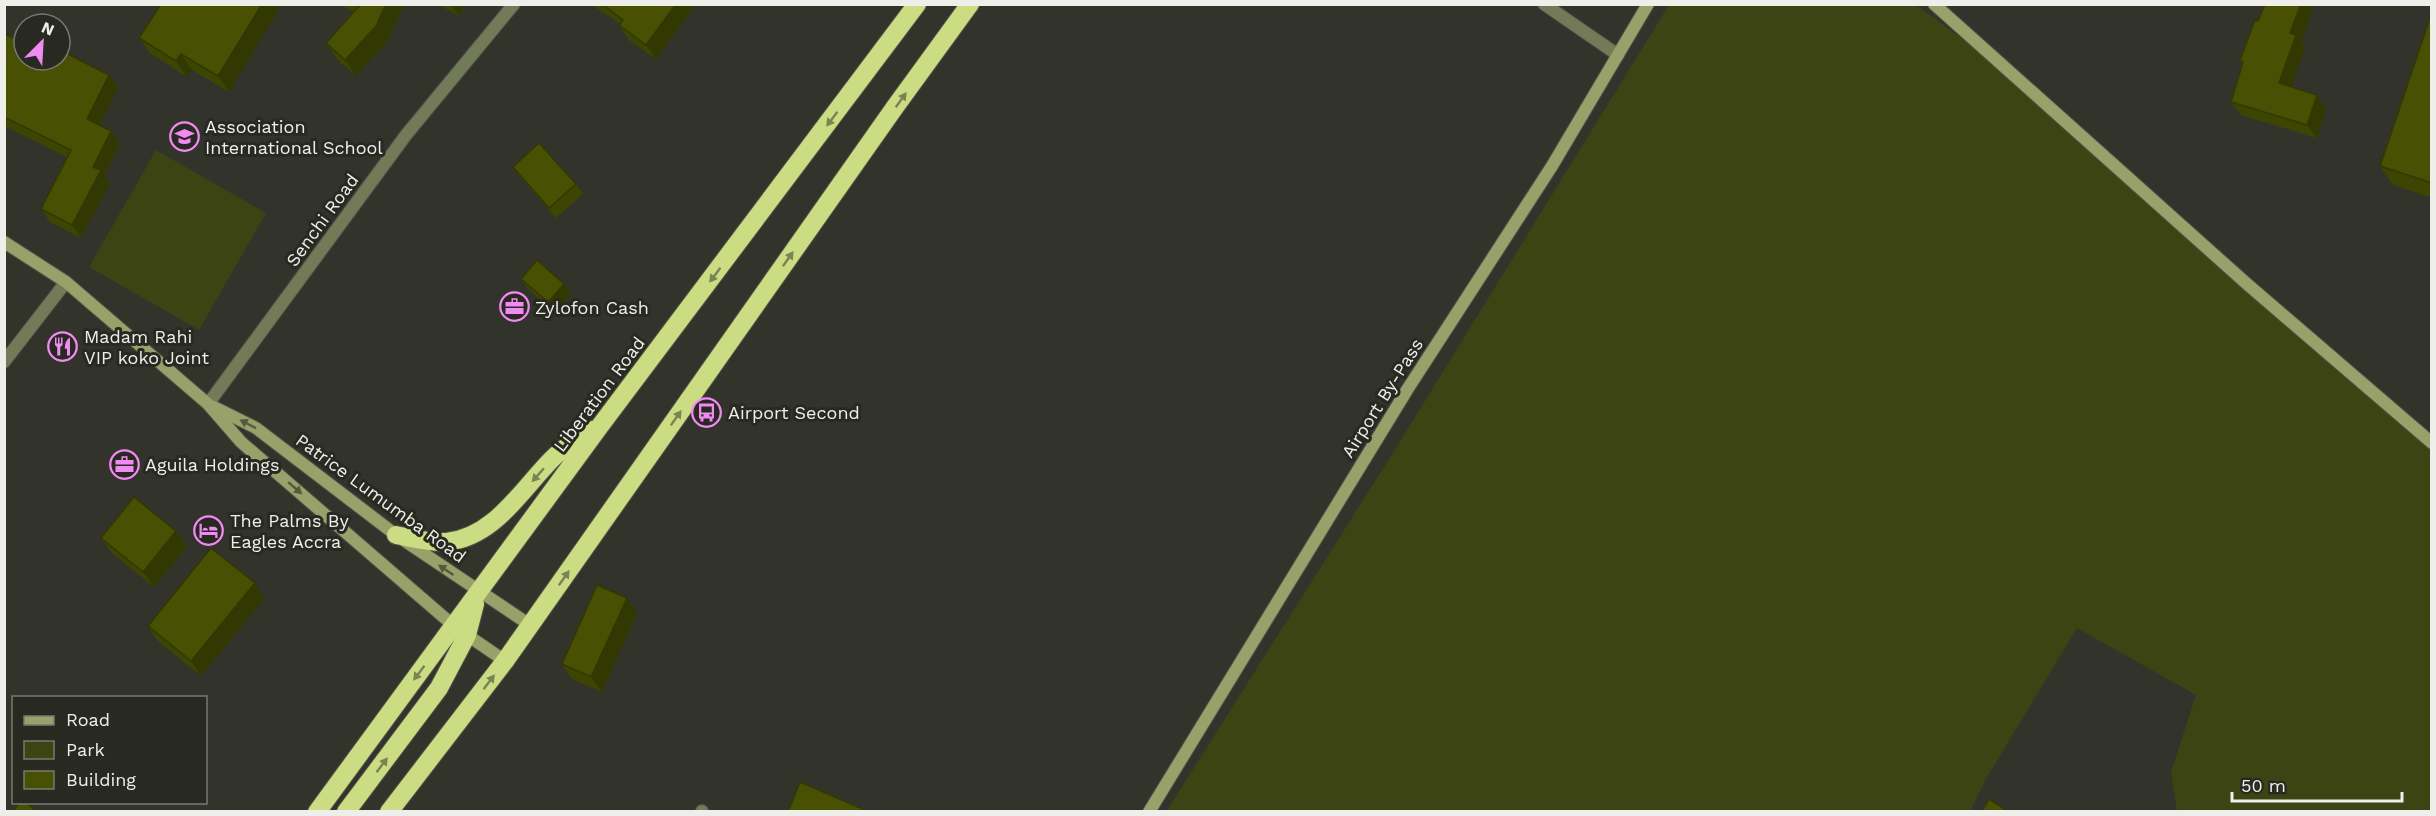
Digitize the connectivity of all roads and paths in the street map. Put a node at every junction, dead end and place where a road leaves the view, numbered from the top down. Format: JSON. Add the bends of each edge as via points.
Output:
{"nodes":[{"id":1,"x":514,"y":4,"type":"edge"},
{"id":2,"x":917,"y":4,"type":"edge"},
{"id":3,"x":970,"y":4,"type":"edge"},
{"id":4,"x":1544,"y":4,"type":"edge"},
{"id":5,"x":1648,"y":4,"type":"edge"},
{"id":6,"x":1934,"y":4,"type":"edge"},
{"id":7,"x":1618,"y":55,"type":"junction"},
{"id":8,"x":4,"y":242,"type":"edge"},
{"id":9,"x":66,"y":282,"type":"junction"},
{"id":10,"x":4,"y":362,"type":"edge"},
{"id":11,"x":208,"y":404,"type":"junction"},
{"id":12,"x":600,"y":426,"type":"junction"},
{"id":13,"x":2432,"y":443,"type":"edge"},
{"id":14,"x":396,"y":535,"type":"junction"},
{"id":15,"x":478,"y":591,"type":"junction"},
{"id":16,"x":530,"y":625,"type":"junction"},
{"id":17,"x":460,"y":631,"type":"junction"},
{"id":18,"x":505,"y":661,"type":"junction"},
{"id":19,"x":317,"y":812,"type":"edge"},
{"id":20,"x":346,"y":812,"type":"edge"},
{"id":21,"x":389,"y":812,"type":"edge"},
{"id":22,"x":1149,"y":812,"type":"edge"}],
"edges":[{"from":1,"to":11,"type":"street","name":"Senchi Road","via":[[406,135]]},
{"from":2,"to":12,"type":"highway","name":"Liberation Road","one_way":true},
{"from":16,"to":3,"type":"highway","one_way":true},
{"from":4,"to":7,"type":"street"},
{"from":5,"to":7,"type":"street","name":"Airport By-Pass"},
{"from":6,"to":13,"type":"street","via":[[2247,284]]},
{"from":7,"to":22,"type":"street","name":"Airport By-Pass","via":[[1552,166],[1400,400]]},
{"from":8,"to":9,"type":"street","name":"Patrice Lumumba Road"},
{"from":9,"to":10,"type":"street"},
{"from":9,"to":11,"type":"street","name":"Patrice Lumumba Road"},
{"from":14,"to":11,"type":"street","name":"Patrice Lumumba Road","one_way":true,"via":[[256,428]]},
{"from":11,"to":17,"type":"street","name":"Patrice Lumumba Road","one_way":true,"via":[[241,442]]},
{"from":12,"to":14,"type":"highway","one_way":true,"via":[[560,452],[511,506],[485,527],[447,542]]},
{"from":12,"to":15,"type":"highway","name":"Liberation Road"},
{"from":15,"to":14,"type":"street","name":"Patrice Lumumba Road","one_way":true},
{"from":15,"to":16,"type":"street","name":"Patrice Lumumba Road"},
{"from":15,"to":17,"type":"highway","name":"Liberation Road"},
{"from":16,"to":18,"type":"highway"},
{"from":17,"to":18,"type":"street","name":"Patrice Lumumba Road"},
{"from":17,"to":19,"type":"highway","name":"Liberation Road","one_way":true},
{"from":20,"to":17,"type":"highway","one_way":true,"via":[[439,688]]},
{"from":21,"to":18,"type":"highway","one_way":true}]}
